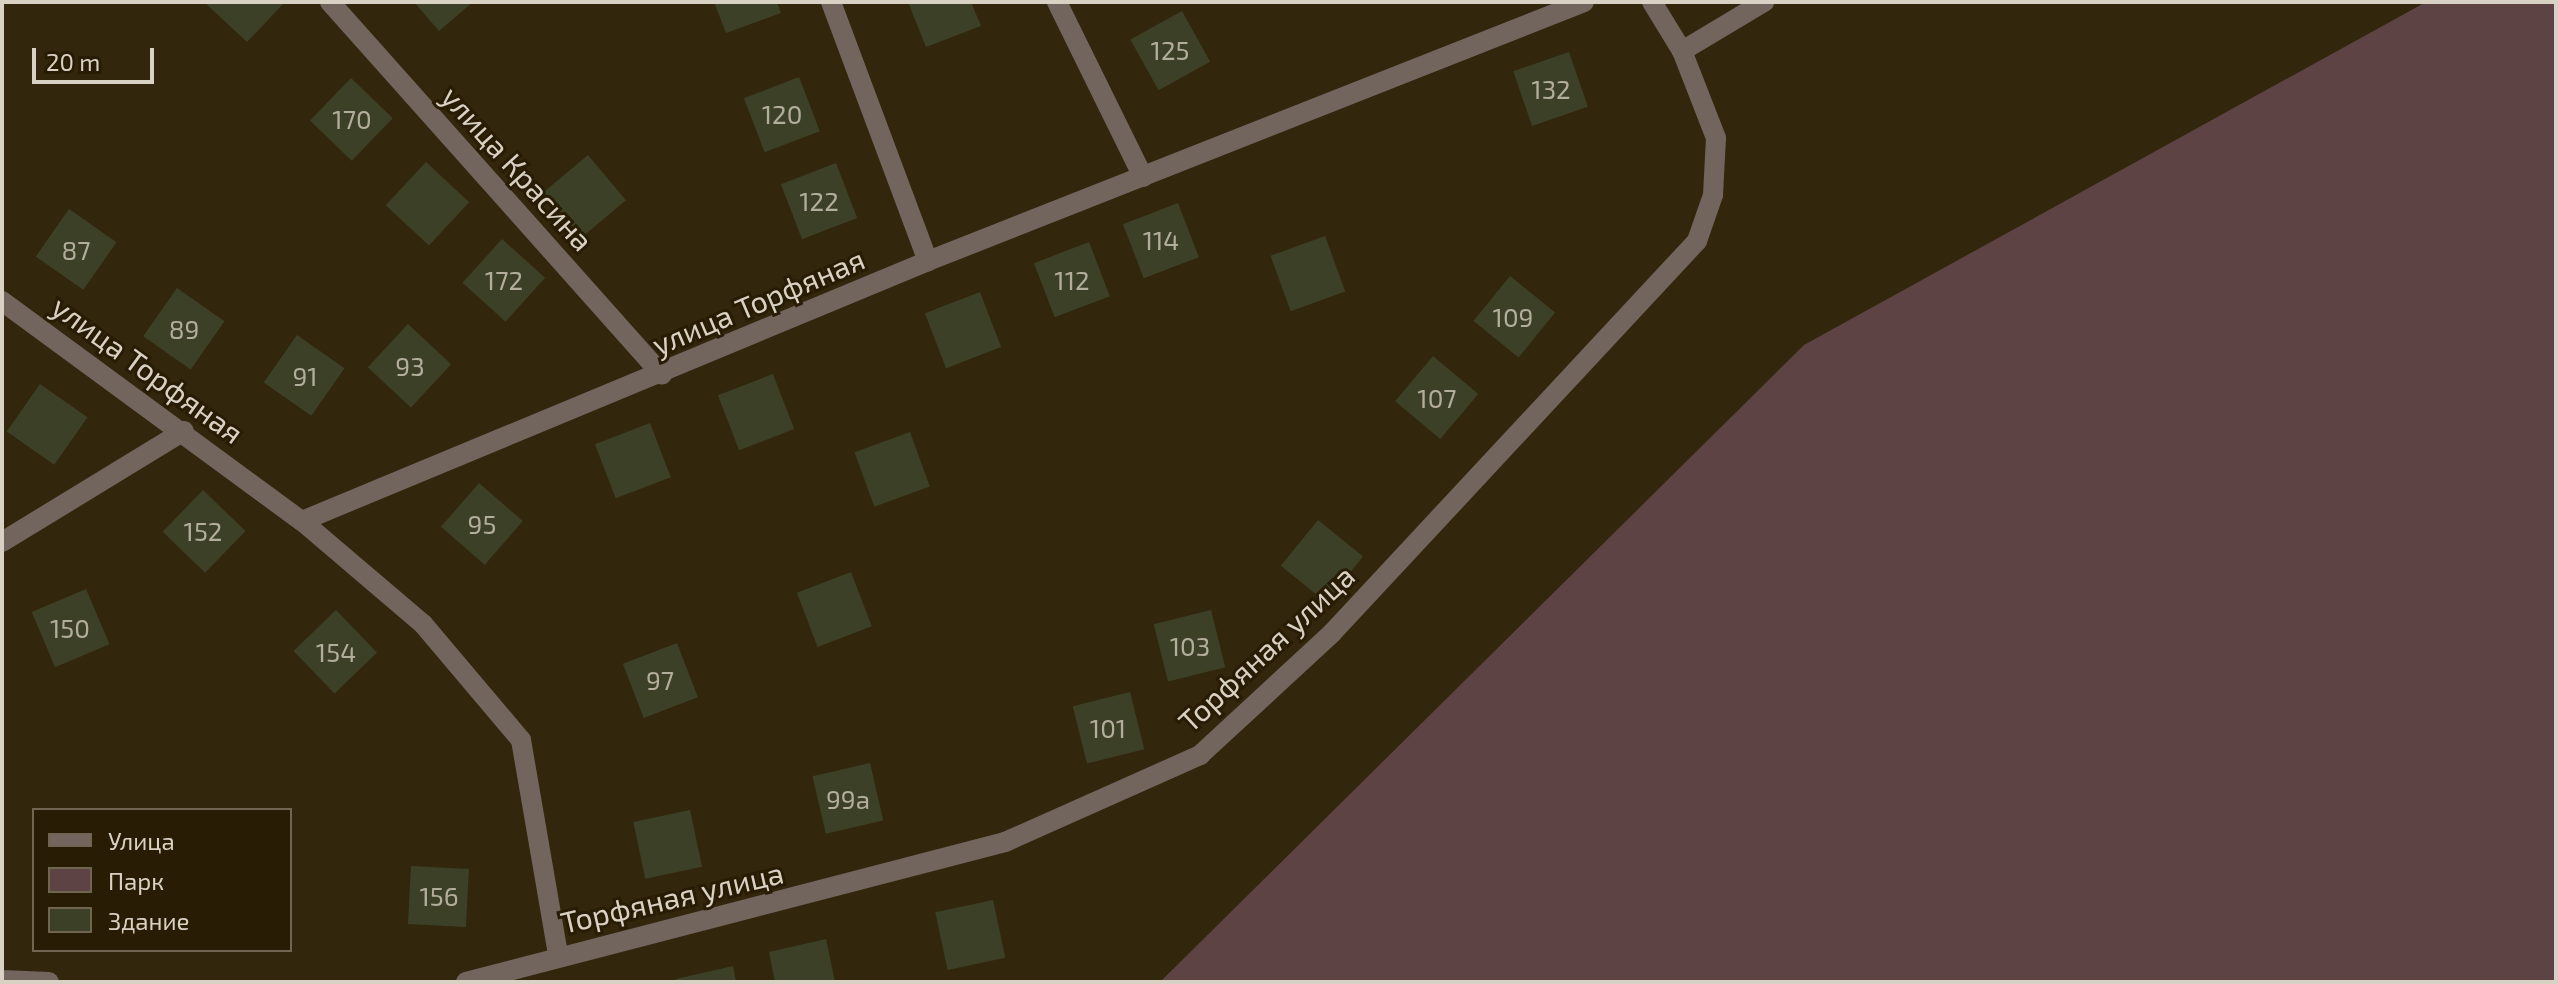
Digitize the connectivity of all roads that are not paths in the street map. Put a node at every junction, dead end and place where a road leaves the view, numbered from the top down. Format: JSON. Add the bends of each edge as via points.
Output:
{"nodes":[{"id":1,"x":330,"y":2,"type":"edge"},
{"id":2,"x":831,"y":2,"type":"edge"},
{"id":3,"x":1057,"y":2,"type":"edge"},
{"id":4,"x":1584,"y":2,"type":"edge"},
{"id":5,"x":1652,"y":2,"type":"edge"},
{"id":6,"x":1764,"y":2,"type":"edge"},
{"id":7,"x":1682,"y":51,"type":"junction"},
{"id":8,"x":1143,"y":177,"type":"junction"},
{"id":9,"x":928,"y":261,"type":"junction"},
{"id":10,"x":2,"y":301,"type":"edge"},
{"id":11,"x":662,"y":374,"type":"junction"},
{"id":12,"x":184,"y":431,"type":"junction"},
{"id":13,"x":302,"y":521,"type":"junction"},
{"id":14,"x":2,"y":542,"type":"edge"},
{"id":15,"x":558,"y":955,"type":"junction"},
{"id":16,"x":2,"y":980,"type":"edge"},
{"id":17,"x":49,"y":982,"type":"edge"},
{"id":18,"x":466,"y":982,"type":"edge"}],
"edges":[{"from":1,"to":11,"type":"street","name":"улица Красина"},
{"from":2,"to":9,"type":"street"},
{"from":3,"to":8,"type":"street"},
{"from":4,"to":8,"type":"street","name":"улица Торфяная"},
{"from":5,"to":7,"type":"street"},
{"from":6,"to":7,"type":"street"},
{"from":7,"to":15,"type":"street","name":"Торфяная улица","via":[[1716,138],[1713,195],[1697,241],[1668,279],[1332,633],[1200,755],[1005,842]]},
{"from":8,"to":9,"type":"street","name":"улица Торфяная"},
{"from":9,"to":11,"type":"street","name":"улица Торфяная"},
{"from":10,"to":12,"type":"street","name":"улица Торфяная"},
{"from":11,"to":13,"type":"street","name":"улица Торфяная"},
{"from":12,"to":13,"type":"street","name":"улица Торфяная"},
{"from":12,"to":14,"type":"street"},
{"from":13,"to":15,"type":"street","via":[[423,624],[521,740]]},
{"from":15,"to":18,"type":"street","name":"Торфяная улица"},
{"from":16,"to":17,"type":"street"}]}
